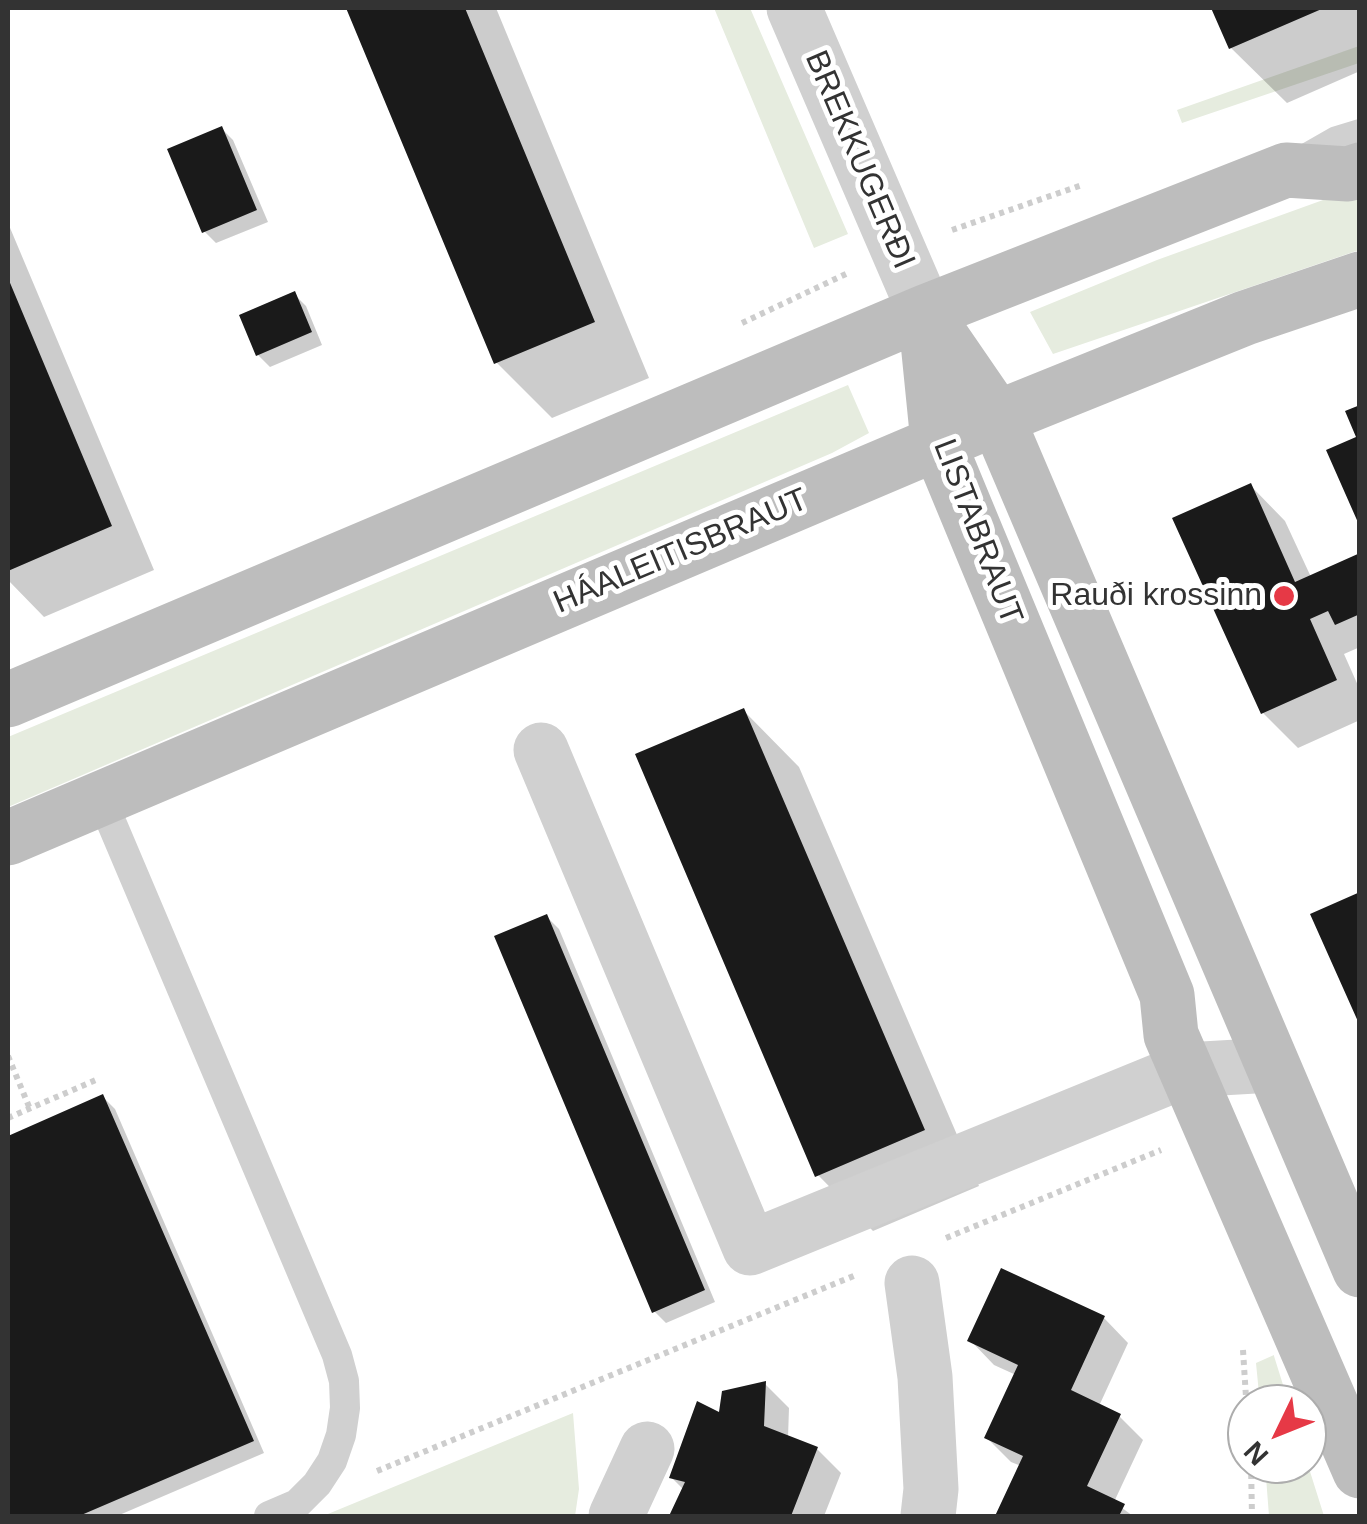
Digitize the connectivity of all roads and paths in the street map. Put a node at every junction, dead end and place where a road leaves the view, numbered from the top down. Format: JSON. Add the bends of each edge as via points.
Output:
{"nodes":[{"id":1,"x":794,"y":8,"type":"edge"},
{"id":2,"x":1360,"y":134,"type":"edge"},
{"id":3,"x":1286,"y":170,"type":"junction"},
{"id":4,"x":1360,"y":170,"type":"edge"},
{"id":5,"x":1360,"y":279,"type":"edge"},
{"id":6,"x":925,"y":312,"type":"junction"},
{"id":7,"x":997,"y":418,"type":"junction"},
{"id":8,"x":938,"y":442,"type":"junction"},
{"id":9,"x":8,"y":700,"type":"edge"},
{"id":10,"x":541,"y":750,"type":"dead end"},
{"id":11,"x":101,"y":798,"type":"junction"},
{"id":12,"x":8,"y":838,"type":"edge"},
{"id":13,"x":8,"y":1056,"type":"edge"},
{"id":14,"x":1272,"y":1064,"type":"junction"},
{"id":15,"x":1186,"y":1070,"type":"junction"},
{"id":16,"x":98,"y":1080,"type":"dead end"},
{"id":17,"x":30,"y":1109,"type":"junction"},
{"id":18,"x":8,"y":1118,"type":"edge"},
{"id":19,"x":1162,"y":1149,"type":"dead end"},
{"id":20,"x":907,"y":1264,"type":"junction"},
{"id":21,"x":1360,"y":1270,"type":"edge"},
{"id":22,"x":1242,"y":1342,"type":"dead end"},
{"id":23,"x":1245,"y":1384,"type":"edge"},
{"id":24,"x":647,"y":1449,"type":"dead end"},
{"id":25,"x":1360,"y":1471,"type":"edge"},
{"id":26,"x":1251,"y":1484,"type":"edge"},
{"id":27,"x":297,"y":1504,"type":"junction"},
{"id":28,"x":269,"y":1516,"type":"edge"},
{"id":29,"x":616,"y":1516,"type":"edge"},
{"id":30,"x":928,"y":1516,"type":"edge"},
{"id":31,"x":1252,"y":1516,"type":"edge"}],
"edges":[{"from":1,"to":6,"type":"street","name":"BREKKUGERÐI"},
{"from":2,"to":3,"type":"lane"},
{"from":3,"to":4,"type":"main road"},
{"from":3,"to":6,"type":"main road"},
{"from":5,"to":7,"type":"main road","name":"HÁALEITISBRAUT"},
{"from":6,"to":7,"type":"main road","name":"LISTABRAUT"},
{"from":6,"to":8,"type":"main road","name":"LISTABRAUT"},
{"from":6,"to":9,"type":"main road"},
{"from":7,"to":8,"type":"main road","name":"HÁALEITISBRAUT"},
{"from":7,"to":14,"type":"main road","name":"LISTABRAUT"},
{"from":8,"to":11,"type":"main road","name":"HÁALEITISBRAUT"},
{"from":8,"to":15,"type":"main road","name":"LISTABRAUT","via":[[1167,995],[1168,1028]]},
{"from":10,"to":15,"type":"street","via":[[750,1248]]},
{"from":11,"to":12,"type":"main road","name":"HÁALEITISBRAUT"},
{"from":11,"to":27,"type":"lane","via":[[338,1355],[346,1408],[342,1435],[317,1484]]},
{"from":13,"to":17,"type":"path"},
{"from":14,"to":15,"type":"street"},
{"from":14,"to":21,"type":"main road","name":"LISTABRAUT"},
{"from":15,"to":25,"type":"main road","name":"LISTABRAUT"},
{"from":16,"to":17,"type":"path"},
{"from":17,"to":18,"type":"path"},
{"from":19,"to":20,"type":"path"},
{"from":20,"to":27,"type":"path"},
{"from":20,"to":30,"type":"street","via":[[925,1378]]},
{"from":22,"to":23,"type":"path"},
{"from":24,"to":29,"type":"street"},
{"from":26,"to":31,"type":"path"},
{"from":27,"to":28,"type":"lane"}]}
